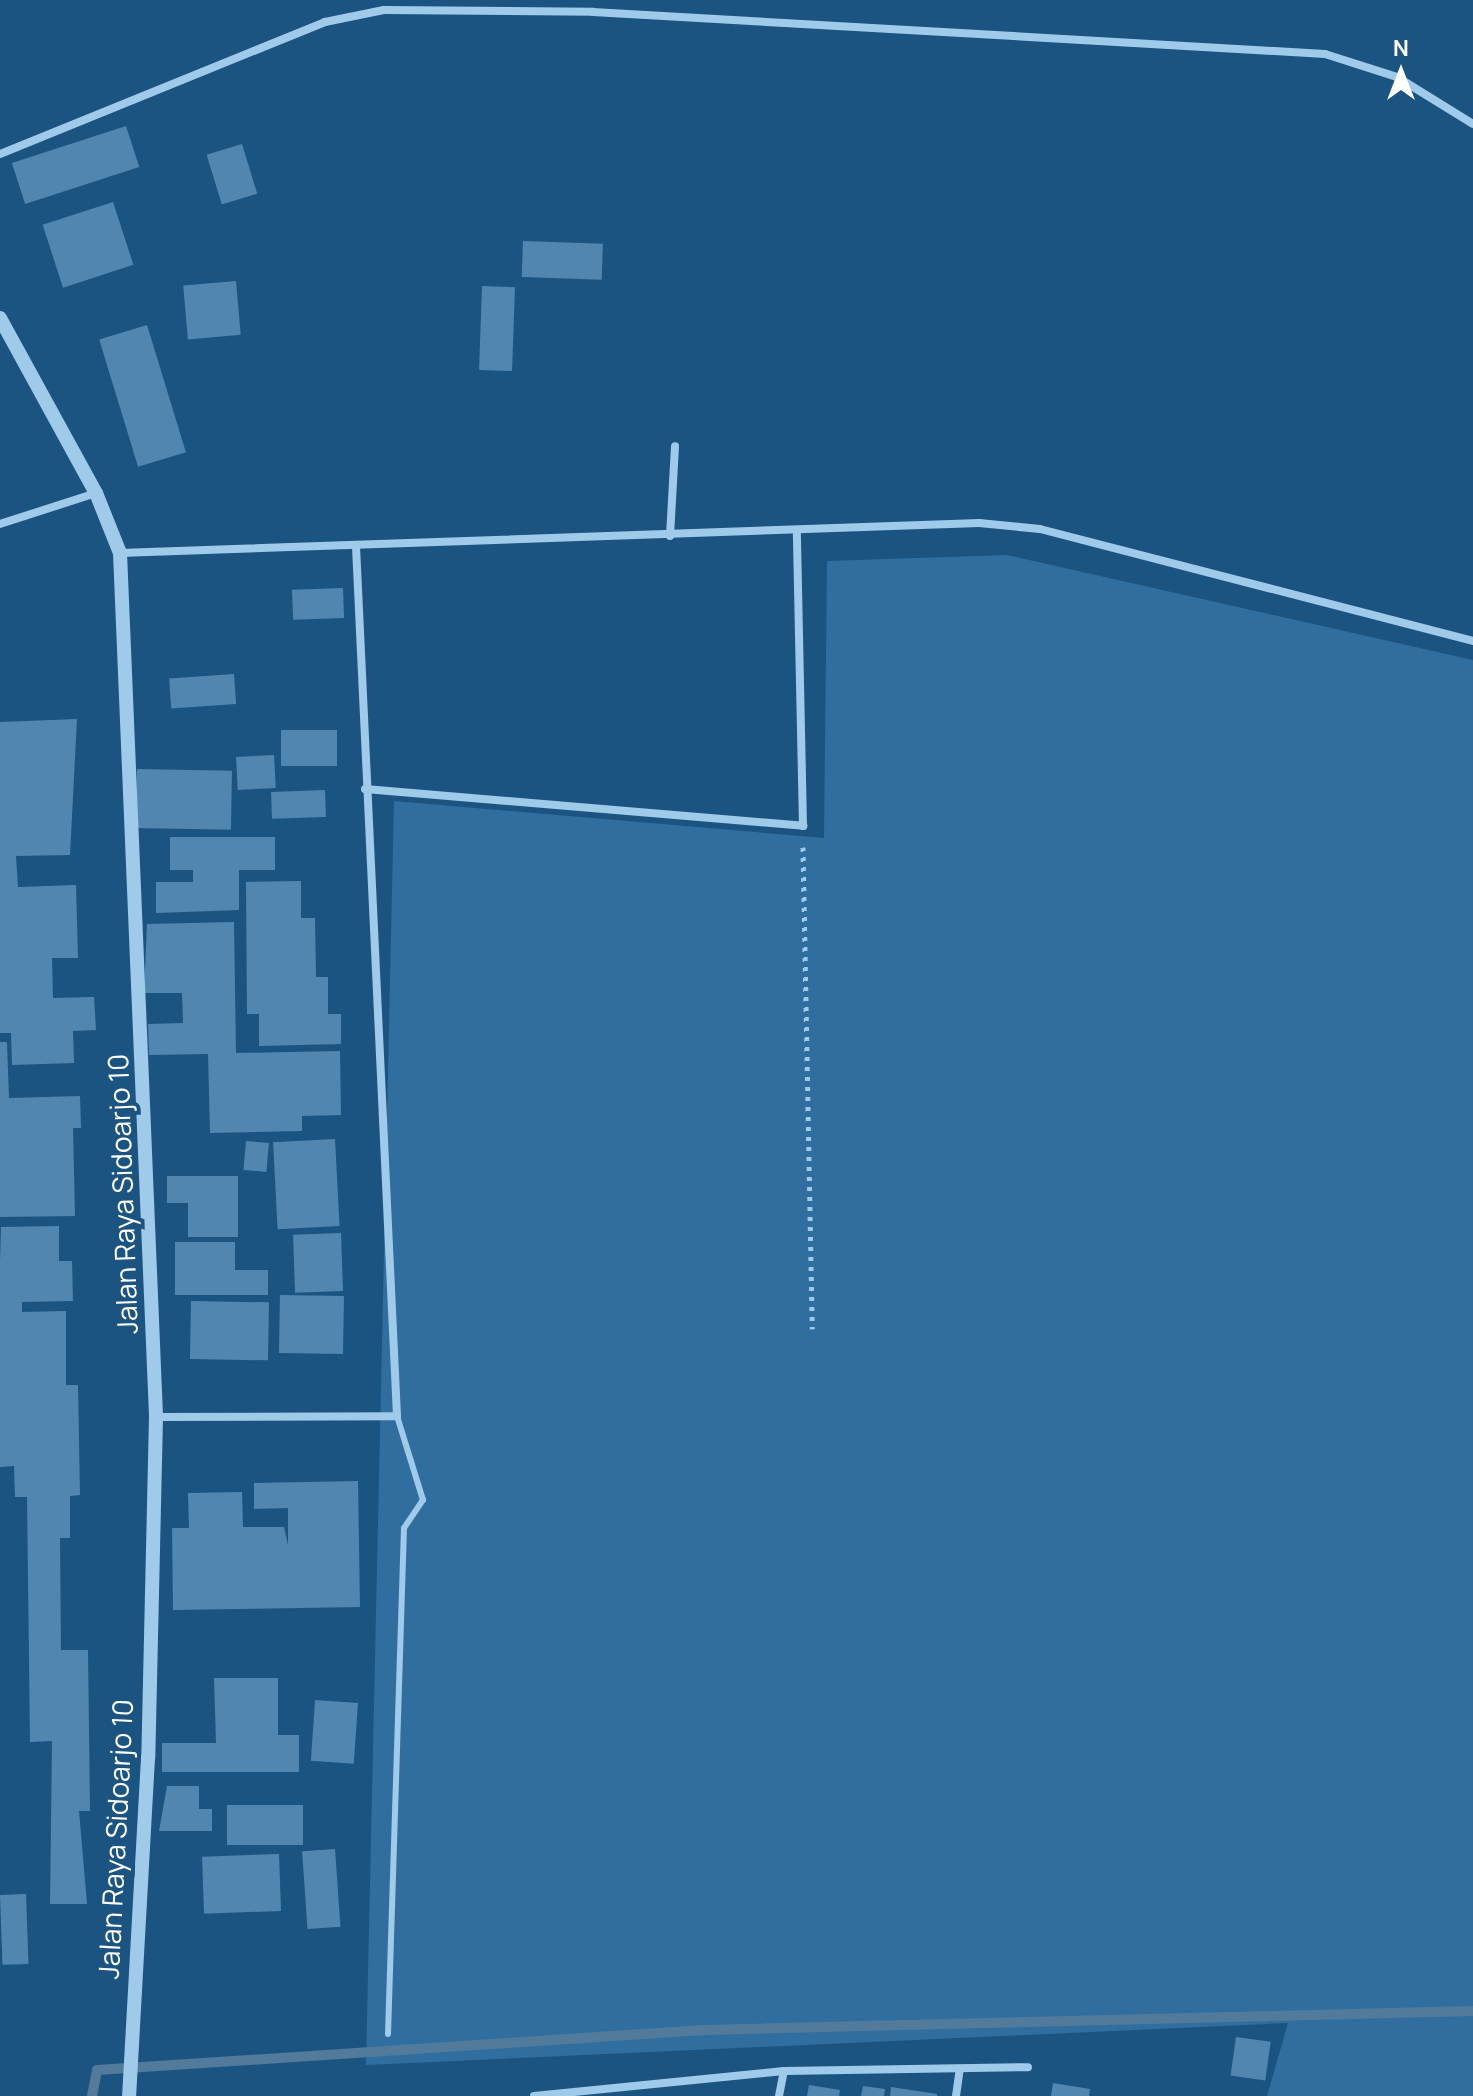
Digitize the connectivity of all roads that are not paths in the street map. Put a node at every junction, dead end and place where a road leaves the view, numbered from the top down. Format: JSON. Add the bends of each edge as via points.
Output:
{"nodes":[{"id":1,"x":1473,"y":124,"type":"edge"},
{"id":2,"x":0,"y":154,"type":"edge"},
{"id":3,"x":0,"y":318,"type":"edge"},
{"id":4,"x":675,"y":446,"type":"dead end"},
{"id":5,"x":96,"y":493,"type":"junction"},
{"id":6,"x":0,"y":524,"type":"edge"},
{"id":7,"x":797,"y":533,"type":"junction"},
{"id":8,"x":670,"y":536,"type":"junction"},
{"id":9,"x":356,"y":545,"type":"junction"},
{"id":10,"x":120,"y":553,"type":"junction"},
{"id":11,"x":1473,"y":641,"type":"edge"},
{"id":12,"x":365,"y":789,"type":"junction"},
{"id":13,"x":397,"y":1416,"type":"junction"},
{"id":14,"x":156,"y":1417,"type":"junction"},
{"id":15,"x":388,"y":2034,"type":"dead end"},
{"id":16,"x":1028,"y":2067,"type":"dead end"},
{"id":17,"x":960,"y":2069,"type":"junction"},
{"id":18,"x":784,"y":2071,"type":"junction"},
{"id":19,"x":592,"y":2092,"type":"edge"},
{"id":20,"x":129,"y":2096,"type":"edge"},
{"id":21,"x":534,"y":2096,"type":"edge"},
{"id":22,"x":779,"y":2096,"type":"edge"},
{"id":23,"x":956,"y":2096,"type":"edge"}],
"edges":[{"from":1,"to":2,"type":"street","via":[[1397,77],[1325,54],[593,12],[384,10],[325,22]]},
{"from":3,"to":5,"type":"street","name":"Jalan Raya Sidoarjo 10"},
{"from":4,"to":8,"type":"street"},
{"from":5,"to":6,"type":"street"},
{"from":5,"to":10,"type":"street","name":"Jalan Raya Sidoarjo 10"},
{"from":7,"to":8,"type":"street"},
{"from":7,"to":11,"type":"street","via":[[979,523],[1040,529]]},
{"from":7,"to":12,"type":"street","via":[[803,826]]},
{"from":8,"to":9,"type":"street"},
{"from":9,"to":10,"type":"street"},
{"from":9,"to":12,"type":"street"},
{"from":10,"to":14,"type":"street","name":"Jalan Raya Sidoarjo 10"},
{"from":12,"to":13,"type":"street"},
{"from":13,"to":14,"type":"street"},
{"from":13,"to":15,"type":"lane","via":[[423,1500],[404,1528]]},
{"from":14,"to":20,"type":"street","name":"Jalan Raya Sidoarjo 10","via":[[148,1758]]},
{"from":16,"to":17,"type":"street"},
{"from":17,"to":18,"type":"street"},
{"from":17,"to":23,"type":"street"},
{"from":18,"to":19,"type":"street"},
{"from":18,"to":22,"type":"street"},
{"from":19,"to":21,"type":"street"}]}
